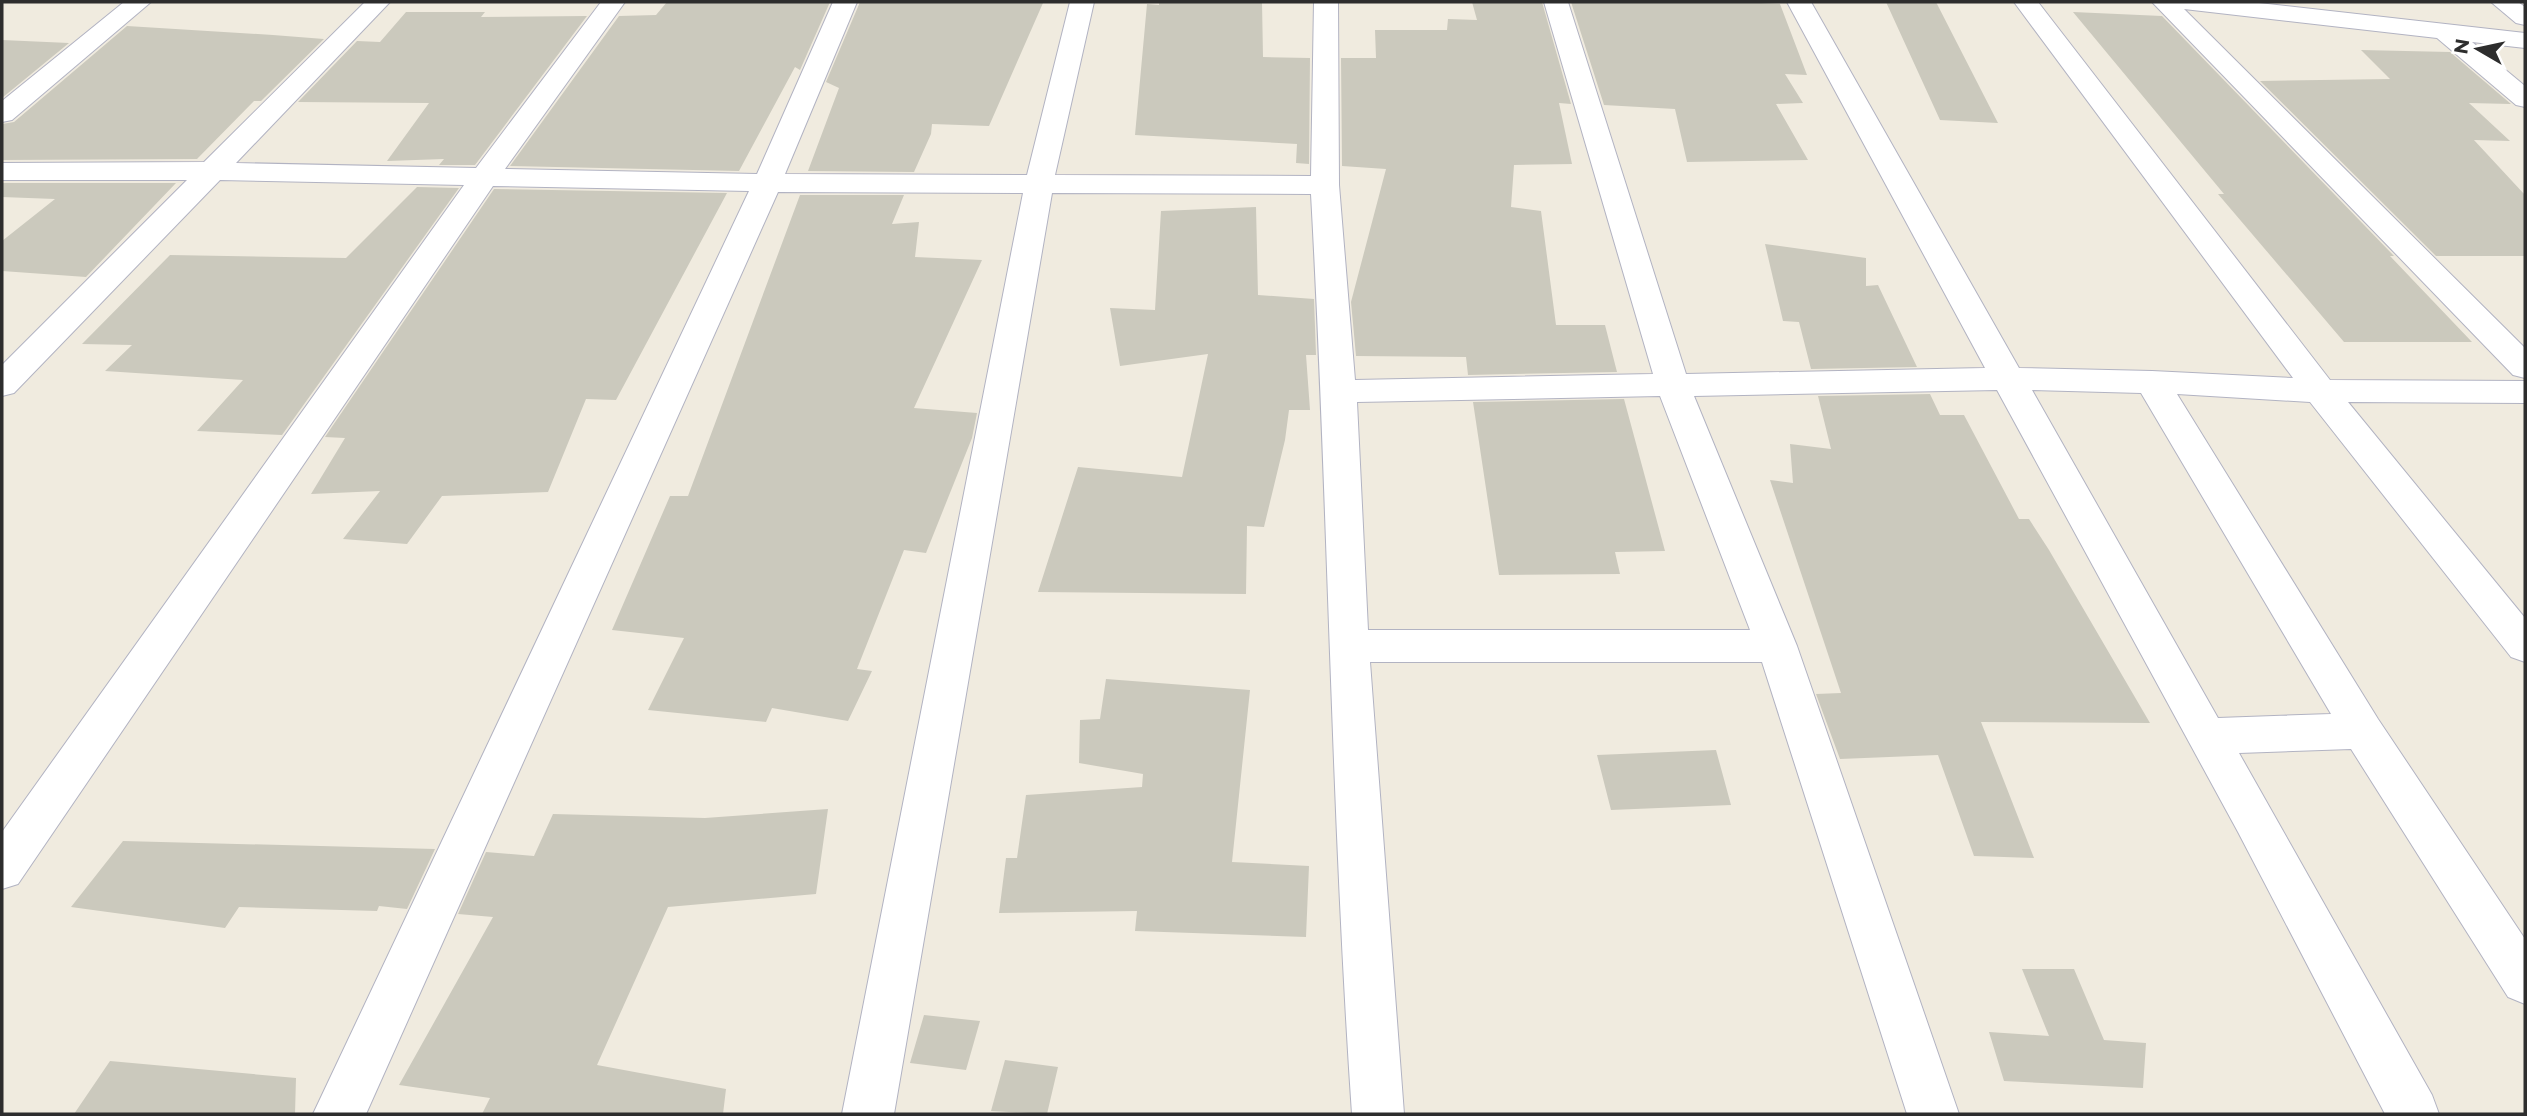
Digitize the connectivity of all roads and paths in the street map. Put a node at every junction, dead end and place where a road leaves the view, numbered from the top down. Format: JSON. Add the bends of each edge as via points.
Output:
{"nodes":[{"id":1,"x":139,"y":2,"type":"edge"},
{"id":2,"x":378,"y":2,"type":"edge"},
{"id":3,"x":613,"y":2,"type":"edge"},
{"id":4,"x":845,"y":2,"type":"edge"},
{"id":5,"x":1082,"y":2,"type":"edge"},
{"id":6,"x":1326,"y":2,"type":"edge"},
{"id":7,"x":1556,"y":2,"type":"edge"},
{"id":8,"x":1799,"y":2,"type":"edge"},
{"id":9,"x":2026,"y":2,"type":"edge"},
{"id":10,"x":2164,"y":2,"type":"edge"},
{"id":11,"x":2187,"y":2,"type":"edge"},
{"id":12,"x":2503,"y":2,"type":"edge"},
{"id":13,"x":2212,"y":3,"type":"edge"},
{"id":14,"x":2525,"y":18,"type":"edge"},
{"id":15,"x":2444,"y":31,"type":"junction"},
{"id":16,"x":2525,"y":40,"type":"edge"},
{"id":17,"x":2525,"y":99,"type":"edge"},
{"id":18,"x":2,"y":114,"type":"edge"},
{"id":19,"x":2,"y":171,"type":"edge"},
{"id":20,"x":210,"y":171,"type":"junction"},
{"id":21,"x":483,"y":179,"type":"junction"},
{"id":22,"x":767,"y":183,"type":"junction"},
{"id":23,"x":1039,"y":184,"type":"junction"},
{"id":24,"x":1325,"y":185,"type":"junction"},
{"id":25,"x":2525,"y":366,"type":"edge"},
{"id":26,"x":2007,"y":379,"type":"junction"},
{"id":27,"x":2152,"y":382,"type":"junction"},
{"id":28,"x":2,"y":385,"type":"edge"},
{"id":29,"x":1673,"y":386,"type":"junction"},
{"id":30,"x":1339,"y":391,"type":"junction"},
{"id":31,"x":2320,"y":391,"type":"junction"},
{"id":32,"x":2525,"y":392,"type":"edge"},
{"id":33,"x":1348,"y":646,"type":"junction"},
{"id":34,"x":1777,"y":646,"type":"junction"},
{"id":35,"x":2525,"y":646,"type":"edge"},
{"id":36,"x":2363,"y":732,"type":"junction"},
{"id":37,"x":2206,"y":736,"type":"junction"},
{"id":38,"x":2,"y":869,"type":"edge"},
{"id":39,"x":2525,"y":981,"type":"edge"},
{"id":40,"x":339,"y":1114,"type":"edge"},
{"id":41,"x":868,"y":1114,"type":"edge"},
{"id":42,"x":1378,"y":1114,"type":"edge"},
{"id":43,"x":1933,"y":1114,"type":"edge"},
{"id":44,"x":2413,"y":1114,"type":"edge"}],
"edges":[{"from":1,"to":18,"type":"street"},
{"from":2,"to":20,"type":"street"},
{"from":3,"to":21,"type":"street"},
{"from":4,"to":22,"type":"street"},
{"from":5,"to":23,"type":"street"},
{"from":6,"to":24,"type":"street"},
{"from":7,"to":29,"type":"street"},
{"from":8,"to":26,"type":"street"},
{"from":9,"to":31,"type":"street"},
{"from":10,"to":25,"type":"street"},
{"from":11,"to":13,"type":"street"},
{"from":12,"to":14,"type":"street"},
{"from":13,"to":15,"type":"street"},
{"from":15,"to":16,"type":"street"},
{"from":15,"to":17,"type":"street"},
{"from":19,"to":20,"type":"street"},
{"from":20,"to":21,"type":"street"},
{"from":20,"to":28,"type":"street"},
{"from":21,"to":22,"type":"street"},
{"from":21,"to":38,"type":"street"},
{"from":22,"to":23,"type":"street"},
{"from":22,"to":40,"type":"street"},
{"from":23,"to":24,"type":"street"},
{"from":23,"to":41,"type":"street"},
{"from":24,"to":30,"type":"street"},
{"from":26,"to":27,"type":"street"},
{"from":26,"to":29,"type":"street"},
{"from":26,"to":37,"type":"street"},
{"from":27,"to":31,"type":"street"},
{"from":27,"to":36,"type":"street"},
{"from":29,"to":30,"type":"street"},
{"from":29,"to":34,"type":"street"},
{"from":30,"to":33,"type":"street"},
{"from":31,"to":32,"type":"street"},
{"from":31,"to":35,"type":"street"},
{"from":33,"to":34,"type":"street"},
{"from":33,"to":42,"type":"street"},
{"from":34,"to":43,"type":"street"},
{"from":36,"to":37,"type":"street"},
{"from":36,"to":39,"type":"street"},
{"from":37,"to":44,"type":"street"}]}
